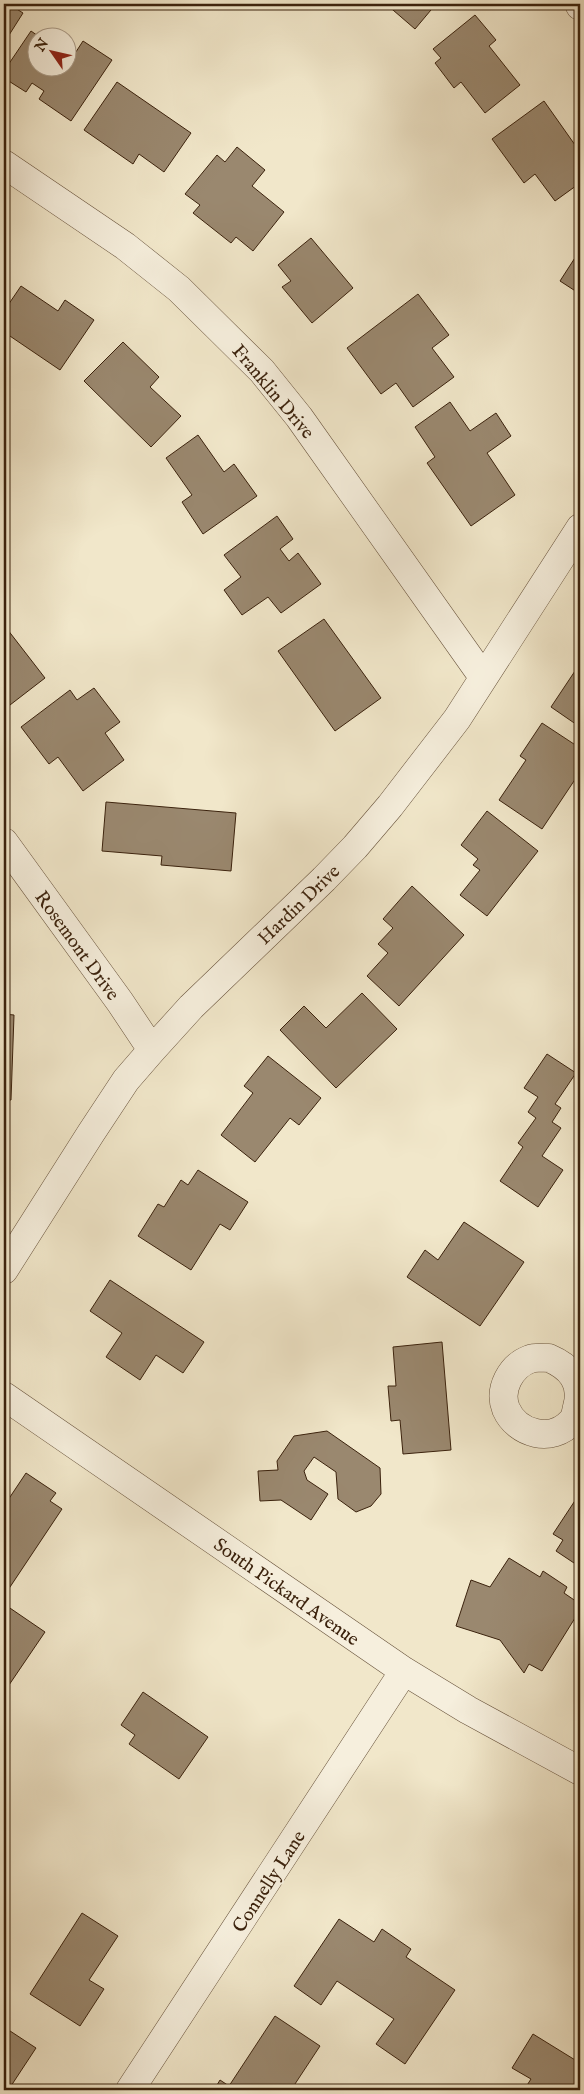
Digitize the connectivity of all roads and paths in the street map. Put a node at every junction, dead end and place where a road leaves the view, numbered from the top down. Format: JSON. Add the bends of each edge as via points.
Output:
{"nodes":[{"id":1,"x":4,"y":164,"type":"edge"},
{"id":2,"x":580,"y":528,"type":"edge"},
{"id":3,"x":483,"y":677,"type":"junction"},
{"id":4,"x":4,"y":842,"type":"edge"},
{"id":5,"x":152,"y":1050,"type":"junction"},
{"id":6,"x":4,"y":1270,"type":"edge"},
{"id":7,"x":4,"y":1396,"type":"edge"},
{"id":8,"x":404,"y":1672,"type":"junction"},
{"id":9,"x":580,"y":1771,"type":"edge"},
{"id":10,"x":130,"y":2090,"type":"edge"}],
"edges":[{"from":1,"to":3,"type":"street","name":"Franklin Drive","via":[[125,246],[180,289],[262,371],[299,417]]},
{"from":2,"to":3,"type":"street","name":"Hardin Drive"},
{"from":3,"to":5,"type":"street","name":"Hardin Drive","via":[[457,719],[356,847],[190,1007]]},
{"from":4,"to":5,"type":"street","name":"Rosemont Drive"},
{"from":5,"to":6,"type":"street","name":"Hardin Drive","via":[[126,1080],[90,1133]]},
{"from":7,"to":8,"type":"street","name":"South Pickard Avenue"},
{"from":8,"to":9,"type":"street","name":"South Pickard Avenue"},
{"from":8,"to":10,"type":"street","name":"Connelly Lane"}]}
